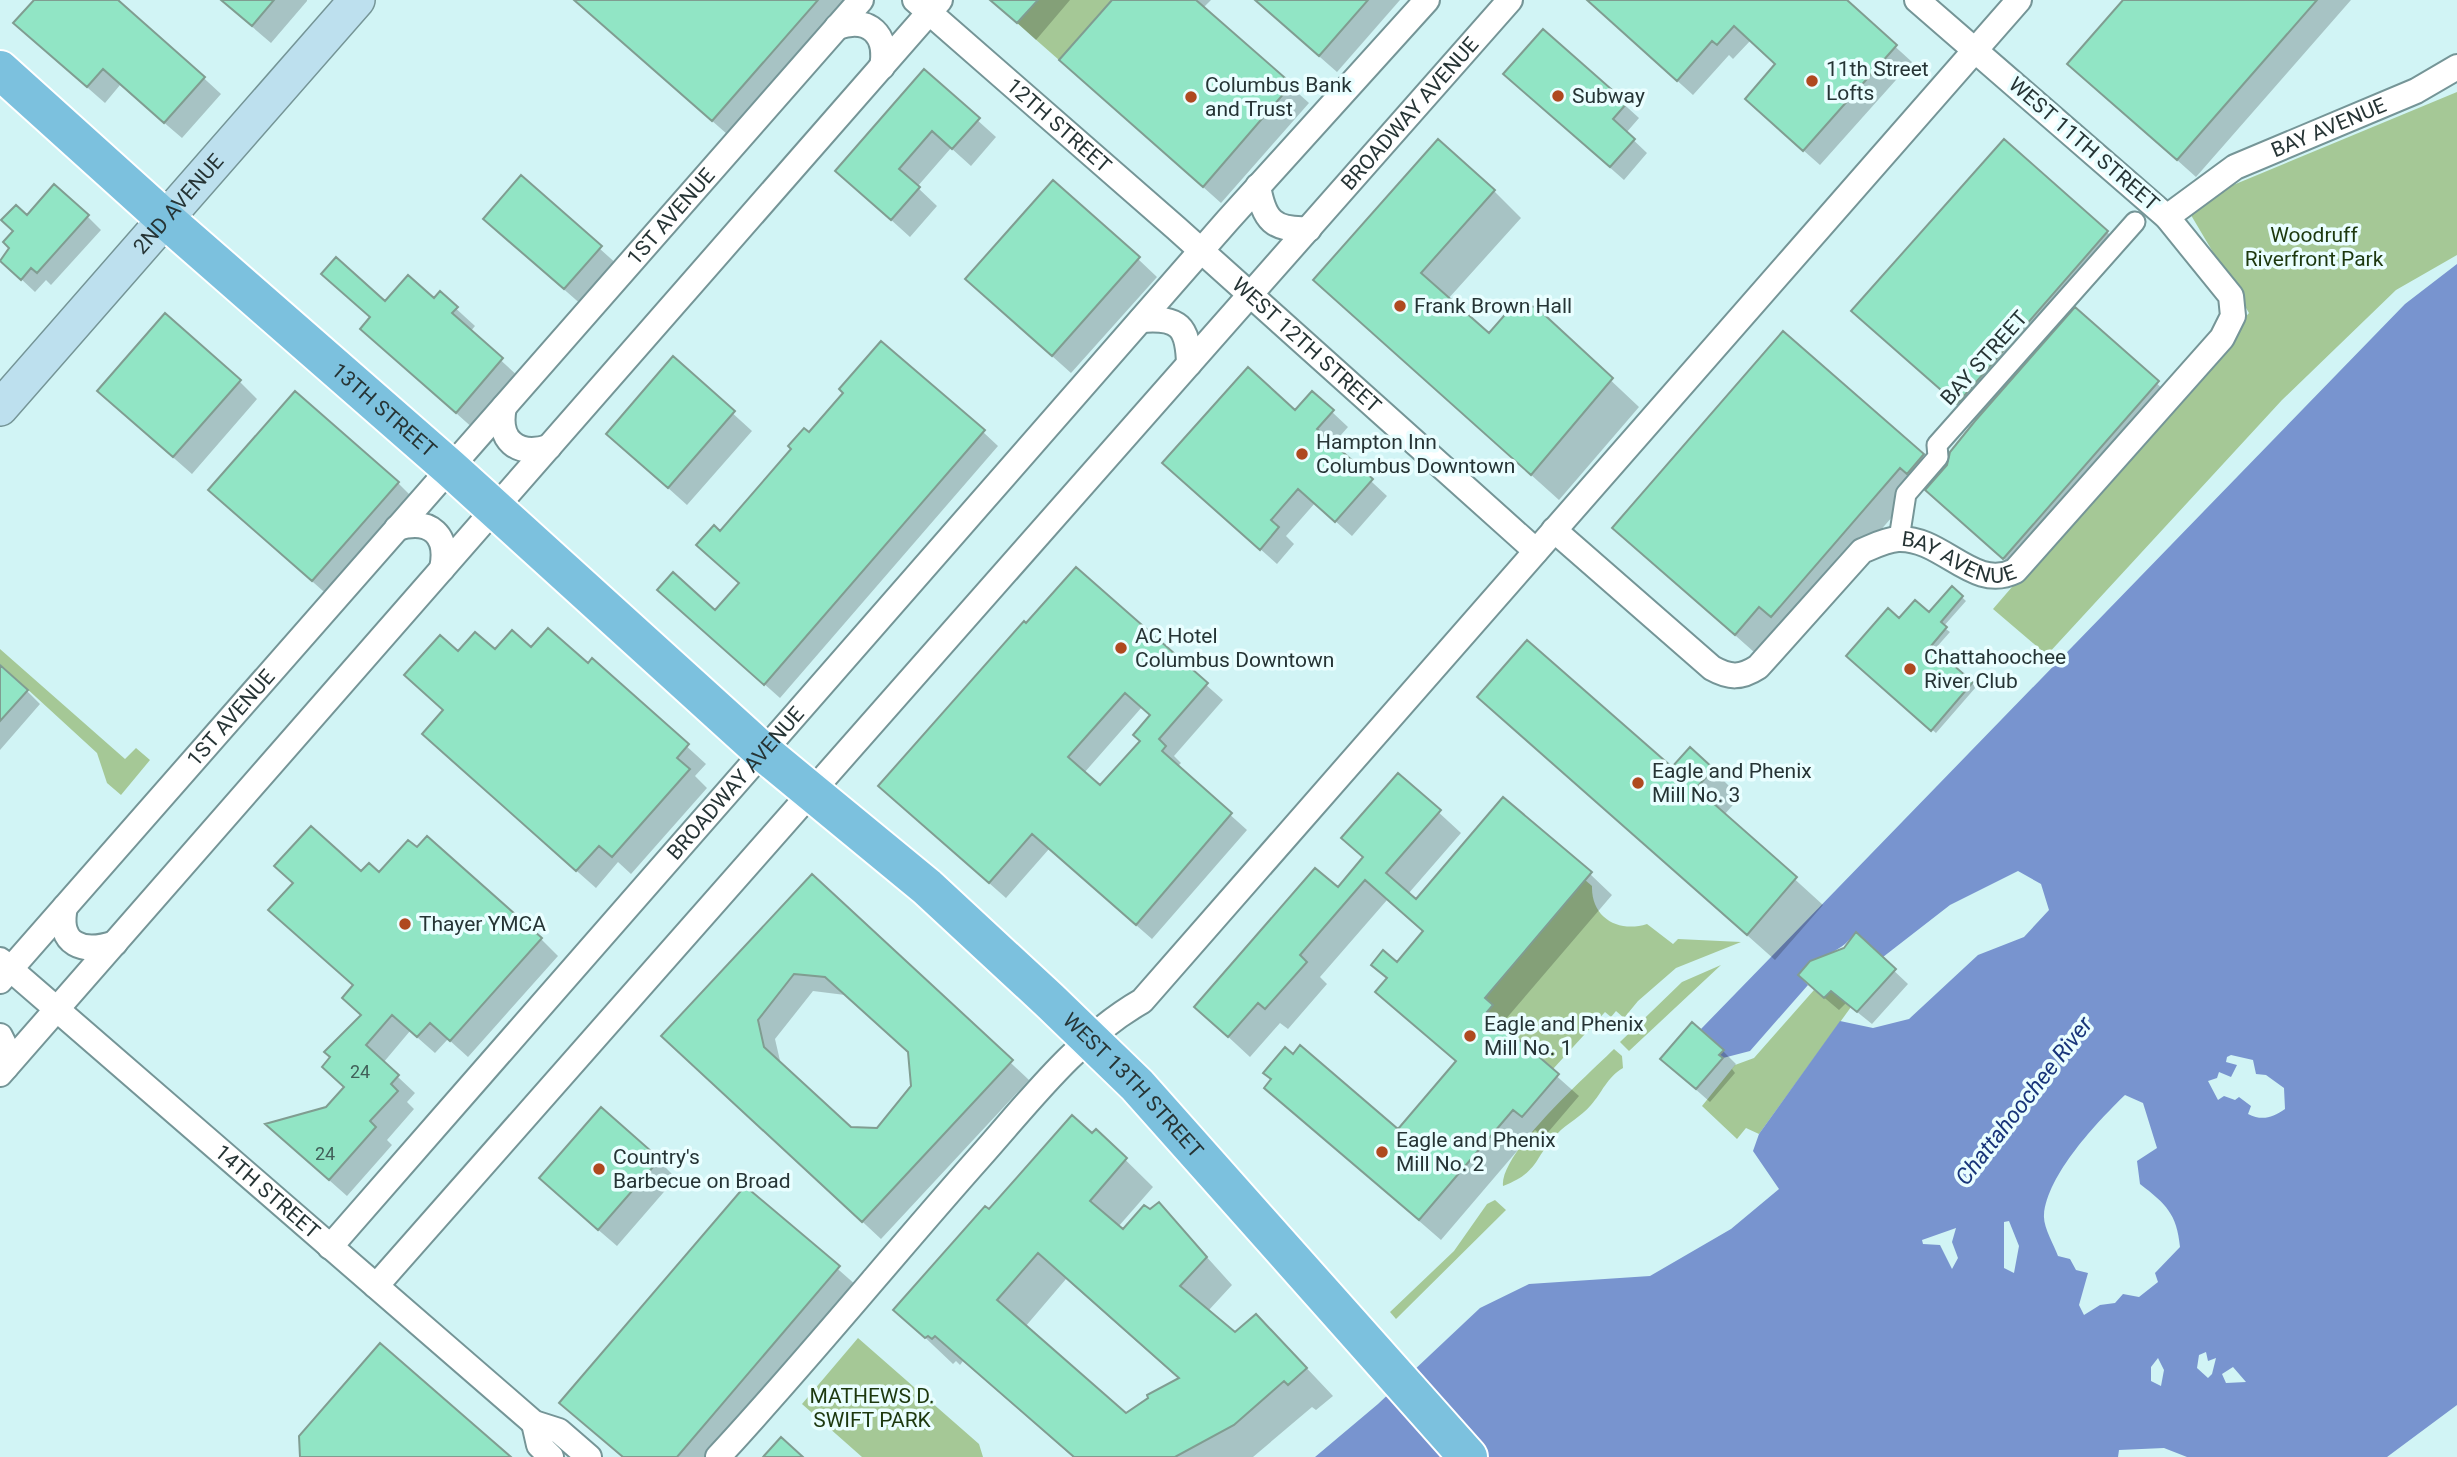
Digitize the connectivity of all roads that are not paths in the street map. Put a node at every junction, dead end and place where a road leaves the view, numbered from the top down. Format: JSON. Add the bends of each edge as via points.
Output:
{"nodes":[{"id":1,"x":357,"y":0,"type":"edge"},
{"id":2,"x":861,"y":0,"type":"edge"},
{"id":3,"x":1427,"y":0,"type":"edge"},
{"id":4,"x":1510,"y":0,"type":"edge"},
{"id":5,"x":1917,"y":0,"type":"edge"},
{"id":6,"x":2019,"y":0,"type":"edge"},
{"id":7,"x":928,"y":4,"type":"edge"},
{"id":8,"x":837,"y":27,"type":"junction"},
{"id":9,"x":1975,"y":50,"type":"junction"},
{"id":10,"x":882,"y":67,"type":"junction"},
{"id":11,"x":2457,"y":67,"type":"edge"},
{"id":12,"x":0,"y":70,"type":"edge"},
{"id":13,"x":1258,"y":186,"type":"junction"},
{"id":14,"x":2167,"y":217,"type":"junction"},
{"id":15,"x":164,"y":218,"type":"junction"},
{"id":16,"x":2136,"y":222,"type":"dead end"},
{"id":17,"x":1309,"y":229,"type":"junction"},
{"id":18,"x":1202,"y":251,"type":"junction"},
{"id":19,"x":1251,"y":294,"type":"junction"},
{"id":20,"x":2233,"y":304,"type":"joint"},
{"id":21,"x":1141,"y":320,"type":"junction"},
{"id":22,"x":1189,"y":364,"type":"junction"},
{"id":23,"x":504,"y":407,"type":"junction"},
{"id":24,"x":0,"y":408,"type":"edge"},
{"id":25,"x":549,"y":447,"type":"junction"},
{"id":26,"x":450,"y":468,"type":"junction"},
{"id":27,"x":495,"y":509,"type":"junction"},
{"id":28,"x":397,"y":528,"type":"junction"},
{"id":29,"x":1554,"y":530,"type":"junction"},
{"id":30,"x":1899,"y":539,"type":"junction"},
{"id":31,"x":1536,"y":551,"type":"junction"},
{"id":32,"x":442,"y":569,"type":"junction"},
{"id":33,"x":763,"y":752,"type":"junction"},
{"id":34,"x":812,"y":793,"type":"junction"},
{"id":35,"x":65,"y":907,"type":"junction"},
{"id":36,"x":115,"y":943,"type":"junction"},
{"id":37,"x":3,"y":970,"type":"edge"},
{"id":38,"x":56,"y":1010,"type":"junction"},
{"id":39,"x":0,"y":1036,"type":"edge"},
{"id":40,"x":3,"y":1071,"type":"edge"},
{"id":41,"x":330,"y":1247,"type":"junction"},
{"id":42,"x":376,"y":1286,"type":"junction"},
{"id":43,"x":534,"y":1423,"type":"junction"},
{"id":44,"x":1461,"y":1454,"type":"edge"},
{"id":45,"x":551,"y":1457,"type":"edge"},
{"id":46,"x":589,"y":1457,"type":"edge"},
{"id":47,"x":718,"y":1457,"type":"edge"}],
"edges":[{"from":1,"to":15,"type":"main road","name":"2ND AVENUE"},
{"from":2,"to":8,"type":"street","name":"1ST AVENUE"},
{"from":3,"to":13,"type":"street","name":"BROADWAY AVENUE"},
{"from":4,"to":17,"type":"street","name":"BROADWAY AVENUE"},
{"from":5,"to":9,"type":"street","name":"WEST 11TH STREET"},
{"from":6,"to":9,"type":"street"},
{"from":7,"to":10,"type":"street"},
{"from":7,"to":18,"type":"street","name":"12TH STREET"},
{"from":8,"to":10,"type":"street","via":[[851,22],[867,26],[880,37],[885,51]]},
{"from":8,"to":23,"type":"street","name":"1ST AVENUE"},
{"from":9,"to":14,"type":"street","name":"WEST 11TH STREET"},
{"from":9,"to":29,"type":"street"},
{"from":10,"to":25,"type":"street"},
{"from":11,"to":14,"type":"street","name":"BAY AVENUE","via":[[2416,91],[2235,167]]},
{"from":12,"to":15,"type":"main road","name":"13TH STREET"},
{"from":13,"to":17,"type":"street","via":[[1262,208],[1271,222],[1287,230]]},
{"from":13,"to":18,"type":"street","name":"BROADWAY AVENUE"},
{"from":14,"to":20,"type":"street","name":"WEST 11TH STREET","via":[[2225,286]]},
{"from":15,"to":24,"type":"main road","name":"2ND AVENUE"},
{"from":15,"to":26,"type":"main road","name":"13TH STREET"},
{"from":16,"to":30,"type":"street","name":"BAY STREET","via":[[1937,445],[1938,457],[1906,494]]},
{"from":17,"to":19,"type":"street","name":"BROADWAY AVENUE"},
{"from":18,"to":19,"type":"street","name":"WEST 12TH STREET"},
{"from":18,"to":21,"type":"street","name":"BROADWAY AVENUE"},
{"from":19,"to":22,"type":"street","name":"BROADWAY AVENUE"},
{"from":19,"to":31,"type":"street","name":"WEST 12TH STREET"},
{"from":20,"to":30,"type":"street","name":"BAY AVENUE","via":[[2233,316],[2222,338],[2015,571],[2004,577],[1980,575],[1919,540]]},
{"from":21,"to":22,"type":"street","via":[[1164,318],[1179,325],[1188,341]]},
{"from":21,"to":33,"type":"street","name":"BROADWAY AVENUE"},
{"from":22,"to":34,"type":"street","name":"BROADWAY AVENUE"},
{"from":23,"to":25,"type":"street","via":[[500,422],[506,438],[518,449],[534,452]]},
{"from":23,"to":26,"type":"street","name":"1ST AVENUE"},
{"from":25,"to":27,"type":"street"},
{"from":26,"to":27,"type":"main road","name":"13TH STREET"},
{"from":26,"to":28,"type":"street","name":"1ST AVENUE"},
{"from":27,"to":32,"type":"street"},
{"from":27,"to":33,"type":"main road","name":"13TH STREET"},
{"from":28,"to":32,"type":"street","via":[[413,523],[428,526],[441,538],[446,552]]},
{"from":28,"to":35,"type":"street","name":"1ST AVENUE"},
{"from":29,"to":30,"type":"street","name":"BAY AVENUE","via":[[1712,667],[1734,677],[1758,667],[1862,551]]},
{"from":29,"to":31,"type":"street"},
{"from":31,"to":47,"type":"street","via":[[1142,1001],[1118,1015],[1054,1070]]},
{"from":32,"to":36,"type":"street"},
{"from":33,"to":34,"type":"main road","name":"WEST 13TH STREET"},
{"from":33,"to":41,"type":"street","name":"BROADWAY AVENUE"},
{"from":34,"to":42,"type":"street","name":"BROADWAY AVENUE"},
{"from":34,"to":44,"type":"main road","name":"WEST 13TH STREET","via":[[927,887],[1137,1086]]},
{"from":35,"to":36,"type":"street","via":[[62,922],[67,936],[80,947],[95,950]]},
{"from":35,"to":37,"type":"street","name":"1ST AVENUE"},
{"from":36,"to":38,"type":"street"},
{"from":37,"to":38,"type":"street","name":"14TH STREET"},
{"from":38,"to":40,"type":"street"},
{"from":38,"to":41,"type":"street","name":"14TH STREET"},
{"from":39,"to":40,"type":"street","via":[[9,1054]]},
{"from":41,"to":42,"type":"street","name":"14TH STREET"},
{"from":42,"to":43,"type":"street","name":"14TH STREET"},
{"from":43,"to":45,"type":"street","name":"14TH STREET","via":[[539,1445]]},
{"from":43,"to":46,"type":"street","name":"14TH STREET","via":[[559,1432]]}]}
